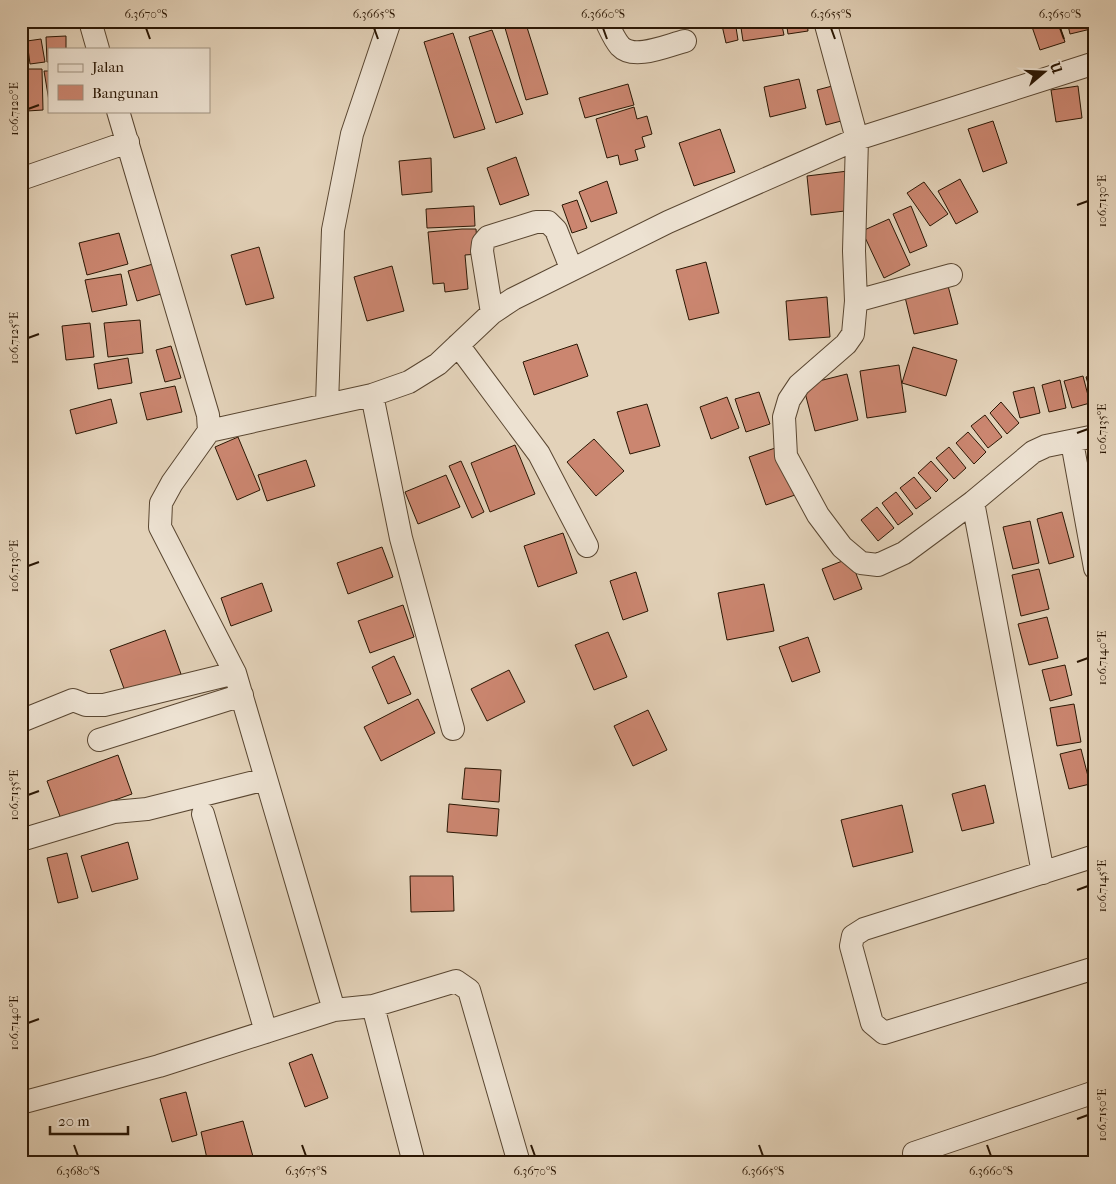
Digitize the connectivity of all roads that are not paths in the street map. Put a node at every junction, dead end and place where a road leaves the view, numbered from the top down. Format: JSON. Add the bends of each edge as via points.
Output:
{"nodes":[{"id":1,"x":90,"y":21,"type":"edge"},
{"id":2,"x":390,"y":21,"type":"edge"},
{"id":3,"x":606,"y":21,"type":"edge"},
{"id":4,"x":825,"y":21,"type":"edge"},
{"id":5,"x":685,"y":41,"type":"dead end"},
{"id":6,"x":98,"y":48,"type":"edge"},
{"id":7,"x":1095,"y":63,"type":"edge"},
{"id":8,"x":118,"y":112,"type":"edge"},
{"id":9,"x":857,"y":139,"type":"junction"},
{"id":10,"x":128,"y":142,"type":"junction"},
{"id":11,"x":21,"y":179,"type":"edge"},
{"id":12,"x":572,"y":268,"type":"junction"},
{"id":13,"x":951,"y":275,"type":"dead end"},
{"id":14,"x":856,"y":301,"type":"junction"},
{"id":15,"x":492,"y":313,"type":"junction"},
{"id":16,"x":458,"y":345,"type":"junction"},
{"id":17,"x":372,"y":395,"type":"junction"},
{"id":18,"x":327,"y":404,"type":"junction"},
{"id":19,"x":209,"y":431,"type":"junction"},
{"id":20,"x":1095,"y":436,"type":"edge"},
{"id":21,"x":1072,"y":442,"type":"junction"},
{"id":22,"x":972,"y":502,"type":"junction"},
{"id":23,"x":586,"y":546,"type":"dead end"},
{"id":24,"x":1095,"y":568,"type":"edge"},
{"id":25,"x":235,"y":673,"type":"junction"},
{"id":26,"x":242,"y":695,"type":"junction"},
{"id":27,"x":21,"y":721,"type":"edge"},
{"id":28,"x":453,"y":729,"type":"dead end"},
{"id":29,"x":98,"y":740,"type":"dead end"},
{"id":30,"x":266,"y":779,"type":"junction"},
{"id":31,"x":203,"y":814,"type":"dead end"},
{"id":32,"x":21,"y":840,"type":"edge"},
{"id":33,"x":1095,"y":856,"type":"edge"},
{"id":34,"x":1043,"y":873,"type":"junction"},
{"id":35,"x":1095,"y":968,"type":"edge"},
{"id":36,"x":373,"y":1006,"type":"junction"},
{"id":37,"x":334,"y":1010,"type":"junction"},
{"id":38,"x":266,"y":1032,"type":"junction"},
{"id":39,"x":1095,"y":1092,"type":"edge"},
{"id":40,"x":21,"y":1102,"type":"edge"},
{"id":41,"x":914,"y":1153,"type":"dead end"},
{"id":42,"x":414,"y":1163,"type":"edge"},
{"id":43,"x":519,"y":1163,"type":"edge"}],
"edges":[{"from":1,"to":6,"type":"street"},
{"from":2,"to":18,"type":"street","via":[[352,134],[333,230]]},
{"from":3,"to":5,"type":"street","via":[[619,45],[630,51],[640,52]]},
{"from":4,"to":9,"type":"street"},
{"from":7,"to":9,"type":"street"},
{"from":8,"to":10,"type":"street"},
{"from":9,"to":12,"type":"street"},
{"from":9,"to":14,"type":"street"},
{"from":10,"to":11,"type":"street"},
{"from":10,"to":19,"type":"street","via":[[199,379]]},
{"from":12,"to":15,"type":"street","via":[[513,298]]},
{"from":12,"to":15,"type":"street","via":[[556,230],[548,222],[536,222],[488,237],[482,251]]},
{"from":13,"to":14,"type":"street"},
{"from":14,"to":22,"type":"street","via":[[854,334],[798,385],[789,400],[784,417],[786,456],[800,486],[842,547],[861,563],[878,565],[904,553]]},
{"from":15,"to":16,"type":"street"},
{"from":16,"to":17,"type":"street","via":[[424,374]]},
{"from":16,"to":23,"type":"street","via":[[539,454]]},
{"from":17,"to":18,"type":"street"},
{"from":17,"to":28,"type":"street","via":[[401,538]]},
{"from":18,"to":19,"type":"street"},
{"from":19,"to":25,"type":"street","via":[[161,503],[160,527]]},
{"from":20,"to":21,"type":"street"},
{"from":21,"to":22,"type":"street","via":[[1046,446],[1033,452]]},
{"from":21,"to":24,"type":"street"},
{"from":22,"to":34,"type":"street"},
{"from":25,"to":26,"type":"street"},
{"from":25,"to":27,"type":"street","via":[[104,705],[86,705],[73,700]]},
{"from":26,"to":29,"type":"street"},
{"from":26,"to":30,"type":"street"},
{"from":30,"to":32,"type":"street","via":[[147,809],[114,812]]},
{"from":30,"to":37,"type":"street"},
{"from":31,"to":38,"type":"street"},
{"from":33,"to":34,"type":"street"},
{"from":34,"to":35,"type":"street","via":[[864,929],[853,936],[851,946],[872,1023],[884,1033]]},
{"from":36,"to":37,"type":"street"},
{"from":36,"to":42,"type":"street"},
{"from":36,"to":43,"type":"street","via":[[456,981],[469,990]]},
{"from":37,"to":38,"type":"street"},
{"from":38,"to":40,"type":"street","via":[[159,1066]]},
{"from":39,"to":41,"type":"street"}]}
